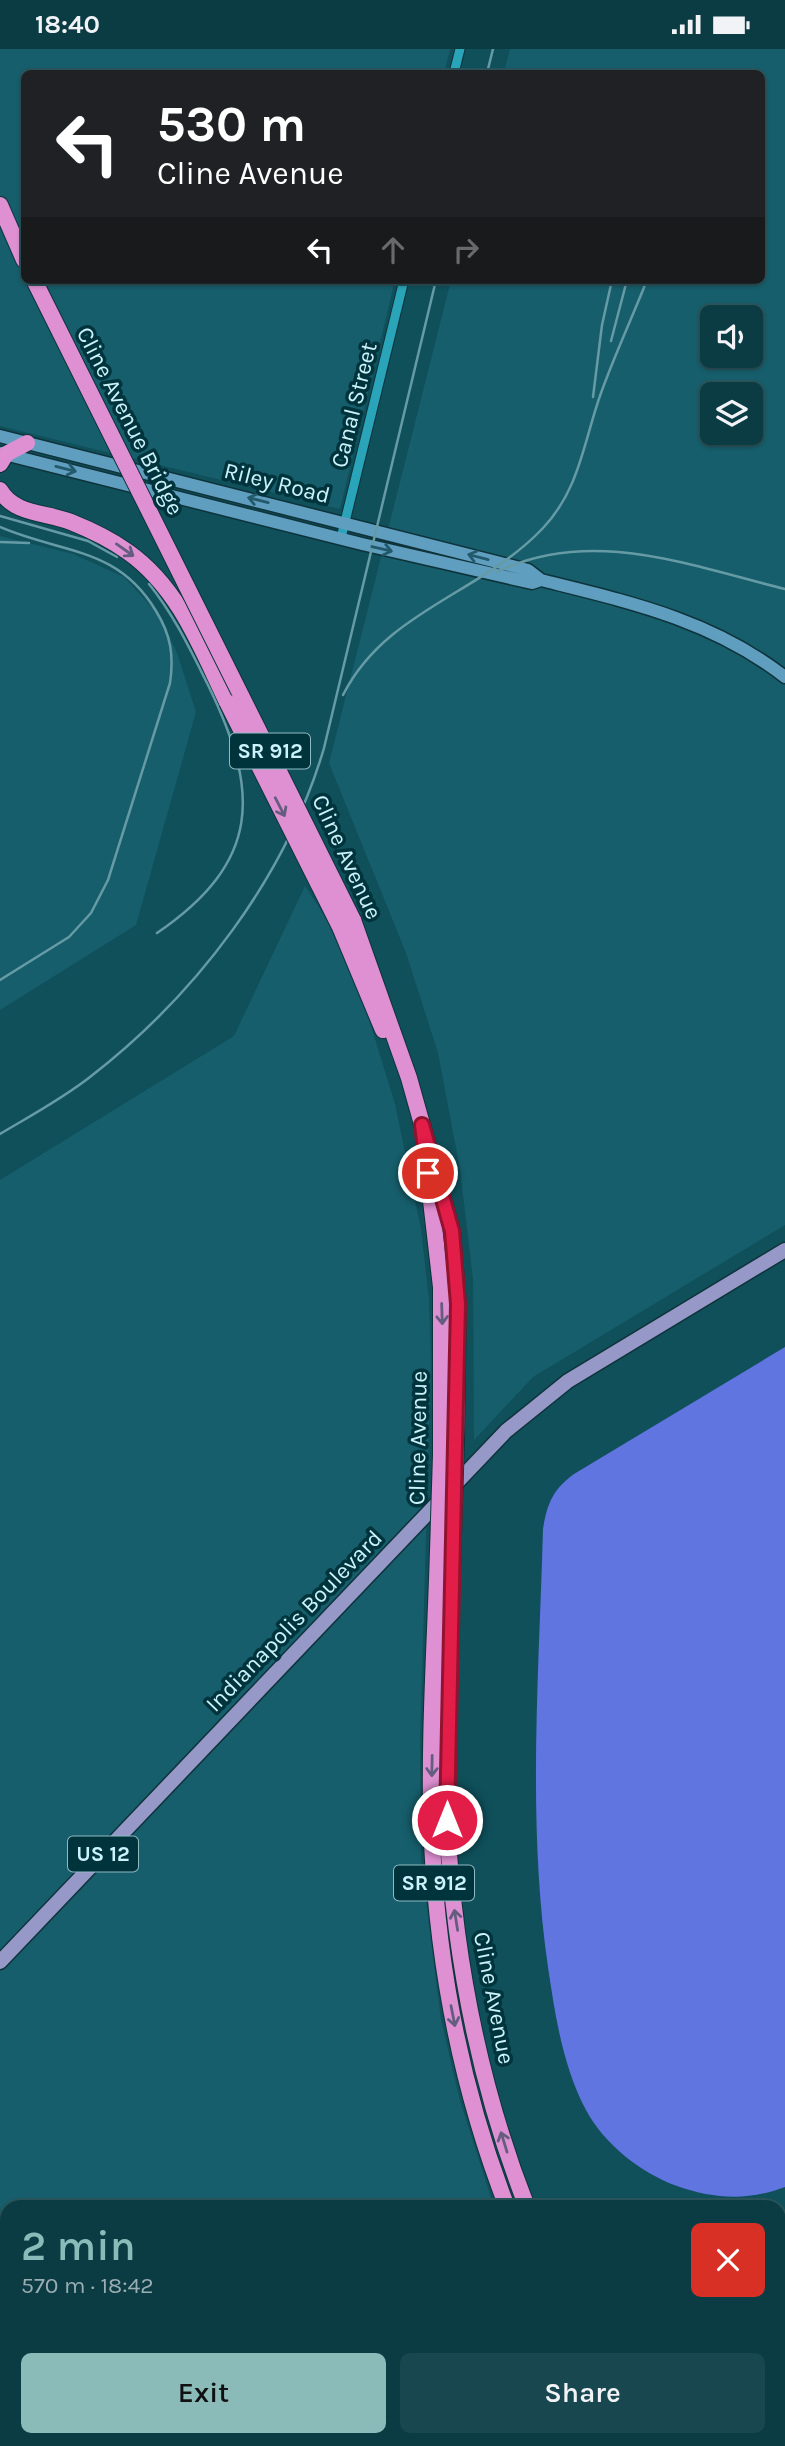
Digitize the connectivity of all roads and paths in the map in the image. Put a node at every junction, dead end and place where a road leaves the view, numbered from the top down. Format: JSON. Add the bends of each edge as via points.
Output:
{"nodes":[{"id":1,"x":460,"y":49,"type":"edge"},
{"id":2,"x":455,"y":70,"type":"edge"},
{"id":3,"x":0,"y":205,"type":"edge"},
{"id":4,"x":21,"y":253,"type":"edge"},
{"id":5,"x":36,"y":284,"type":"edge"},
{"id":6,"x":403,"y":284,"type":"edge"},
{"id":7,"x":0,"y":436,"type":"edge"},
{"id":8,"x":27,"y":443,"type":"junction"},
{"id":9,"x":2,"y":457,"type":"edge"},
{"id":10,"x":0,"y":490,"type":"edge"},
{"id":11,"x":8,"y":504,"type":"edge"},
{"id":12,"x":346,"y":522,"type":"junction"},
{"id":13,"x":341,"y":538,"type":"junction"},
{"id":14,"x":541,"y":580,"type":"junction"},
{"id":15,"x":185,"y":582,"type":"joint"},
{"id":16,"x":785,"y":677,"type":"edge"},
{"id":17,"x":347,"y":924,"type":"junction"},
{"id":18,"x":422,"y":1125,"type":"junction"},
{"id":19,"x":428,"y":1173,"type":"junction"},
{"id":20,"x":785,"y":1249,"type":"edge"},
{"id":21,"x":0,"y":1962,"type":"edge"},
{"id":22,"x":505,"y":2200,"type":"edge"},
{"id":23,"x":525,"y":2200,"type":"edge"}],
"edges":[{"from":1,"to":2,"type":"street"},
{"from":3,"to":4,"type":"highway"},
{"from":5,"to":15,"type":"highway","name":"Cline Avenue Bridge","number":"SR 912","bridge":true},
{"from":6,"to":12,"type":"street","name":"Canal Street"},
{"from":7,"to":8,"type":"main road","name":"Riley Road"},
{"from":8,"to":9,"type":"highway"},
{"from":12,"to":8,"type":"main road","name":"Riley Road","one_way":true},
{"from":9,"to":13,"type":"main road","name":"Riley Road","one_way":true},
{"from":10,"to":11,"type":"highway"},
{"from":11,"to":17,"type":"highway","one_way":true,"bridge":true,"via":[[95,533],[147,568],[187,619]]},
{"from":12,"to":13,"type":"street","name":"Canal Street"},
{"from":14,"to":12,"type":"main road","name":"Riley Road","one_way":true,"via":[[523,569]]},
{"from":13,"to":14,"type":"main road","name":"Riley Road","one_way":true,"via":[[532,583]]},
{"from":14,"to":16,"type":"main road","name":"Riley Road","via":[[674,615],[731,640]]},
{"from":15,"to":17,"type":"highway","name":"Cline Avenue","number":"SR 912","bridge":true},
{"from":17,"to":18,"type":"highway","name":"Cline Avenue","number":"SR 912","via":[[385,1004]]},
{"from":17,"to":19,"type":"highway"},
{"from":18,"to":19,"type":"highway","name":"Cline Avenue","number":"SR 912"},
{"from":23,"to":18,"type":"highway","name":"Cline Avenue","number":"SR 912","one_way":true,"bridge":true,"via":[[489,2090],[454,1908],[447,1792],[458,1304],[452,1231]]},
{"from":19,"to":22,"type":"highway","name":"Cline Avenue","number":"SR 912","one_way":true,"bridge":true,"via":[[441,1287],[431,1800],[438,1918],[459,2048]]},
{"from":20,"to":21,"type":"main road","name":"Indianapolis Boulevard","number":"US 12","via":[[568,1381],[506,1431]]}]}
